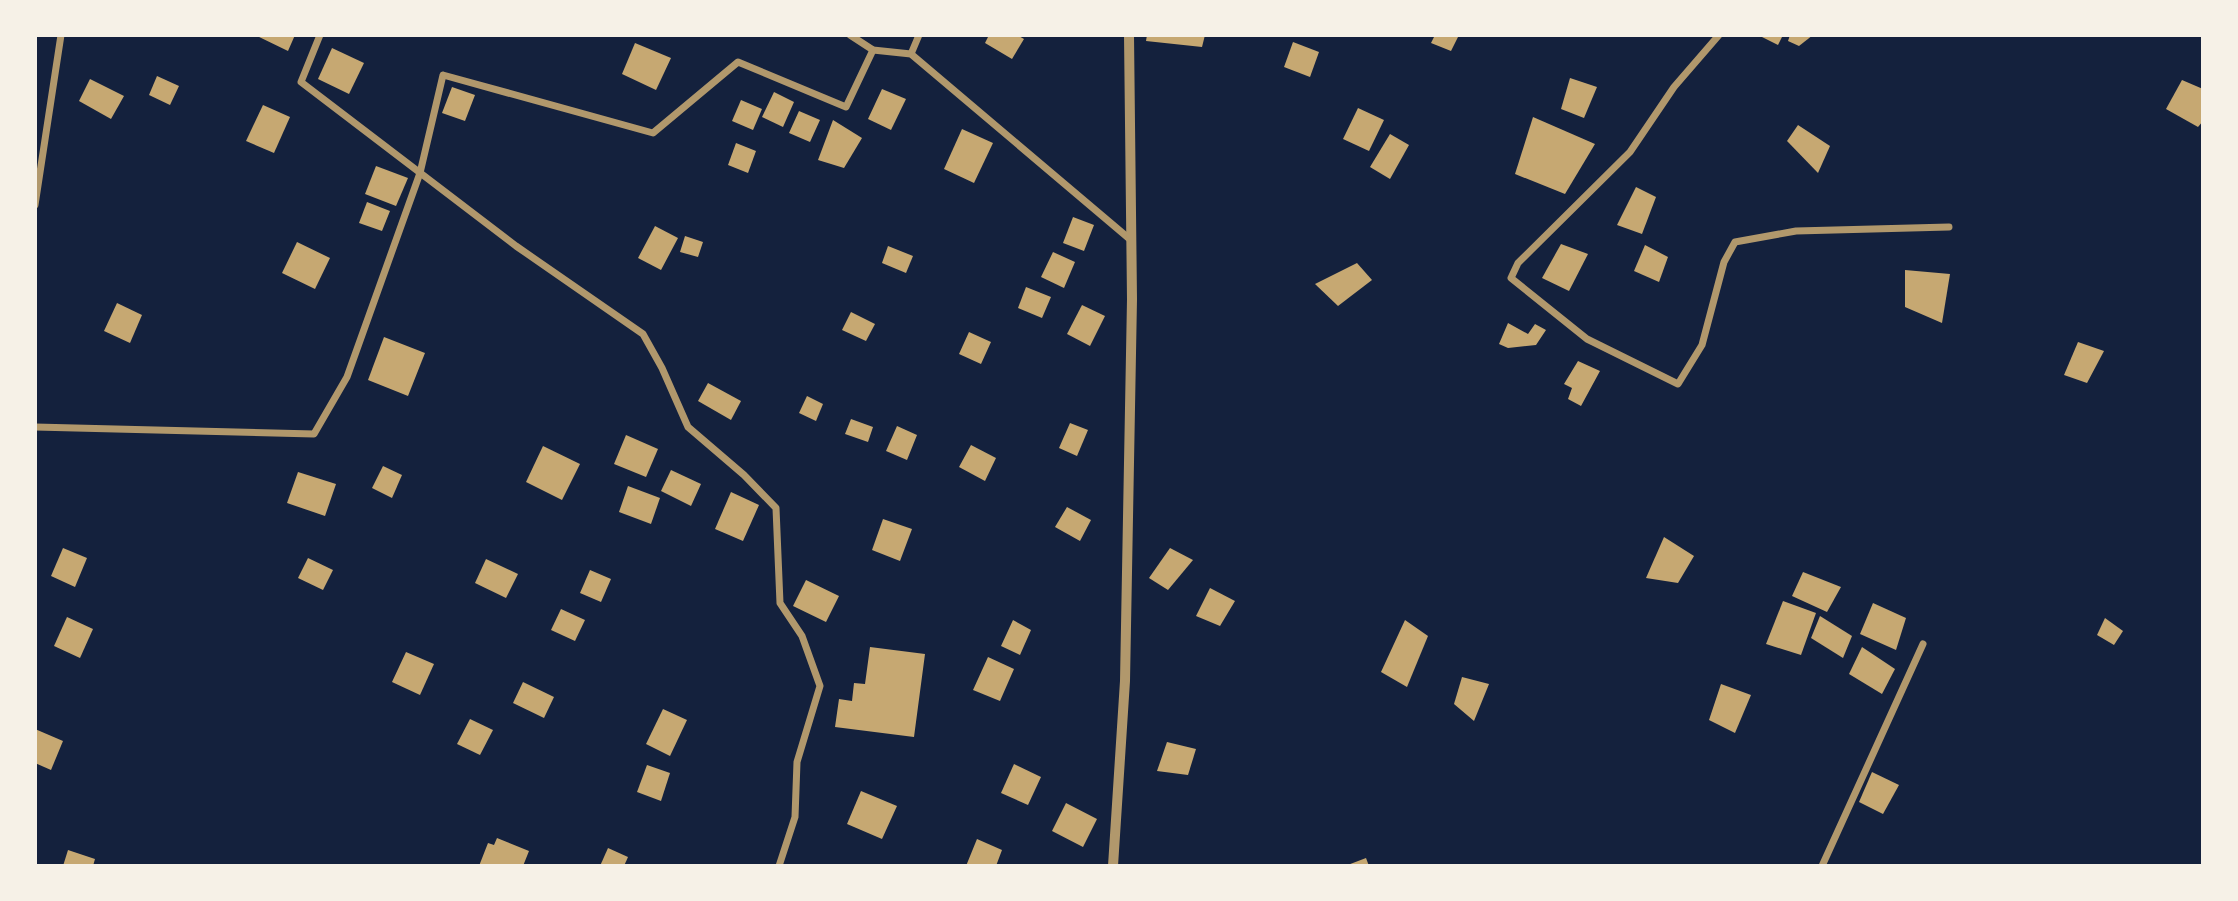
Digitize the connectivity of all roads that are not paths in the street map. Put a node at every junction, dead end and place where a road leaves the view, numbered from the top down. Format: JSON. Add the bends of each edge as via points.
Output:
{"nodes":[{"id":1,"x":61,"y":35,"type":"edge"},
{"id":2,"x":320,"y":35,"type":"edge"},
{"id":3,"x":850,"y":35,"type":"edge"},
{"id":4,"x":919,"y":35,"type":"edge"},
{"id":5,"x":1129,"y":35,"type":"edge"},
{"id":6,"x":1719,"y":35,"type":"edge"},
{"id":7,"x":873,"y":50,"type":"junction"},
{"id":8,"x":911,"y":54,"type":"junction"},
{"id":9,"x":420,"y":173,"type":"junction"},
{"id":10,"x":35,"y":205,"type":"edge"},
{"id":11,"x":1949,"y":228,"type":"dead end"},
{"id":12,"x":1132,"y":241,"type":"junction"},
{"id":13,"x":35,"y":427,"type":"edge"},
{"id":14,"x":1923,"y":645,"type":"dead end"},
{"id":15,"x":779,"y":866,"type":"edge"},
{"id":16,"x":1113,"y":866,"type":"edge"},
{"id":17,"x":1822,"y":866,"type":"edge"}],
"edges":[{"from":1,"to":10,"type":"street"},
{"from":2,"to":9,"type":"street","via":[[301,82]]},
{"from":3,"to":7,"type":"street"},
{"from":4,"to":8,"type":"street"},
{"from":5,"to":12,"type":"street"},
{"from":6,"to":11,"type":"street","via":[[1674,87],[1630,152],[1518,263],[1511,278],[1587,340],[1678,384],[1702,345],[1724,262],[1735,242],[1796,231]]},
{"from":7,"to":8,"type":"street"},
{"from":7,"to":9,"type":"street","via":[[846,107],[738,62],[653,134],[443,75]]},
{"from":8,"to":12,"type":"street"},
{"from":9,"to":13,"type":"street","via":[[347,377],[314,435]]},
{"from":9,"to":15,"type":"street","via":[[643,334],[688,427],[776,508],[780,603],[802,636],[820,686],[797,762],[796,817]]},
{"from":12,"to":16,"type":"street","via":[[1125,681]]},
{"from":14,"to":17,"type":"street"}]}
